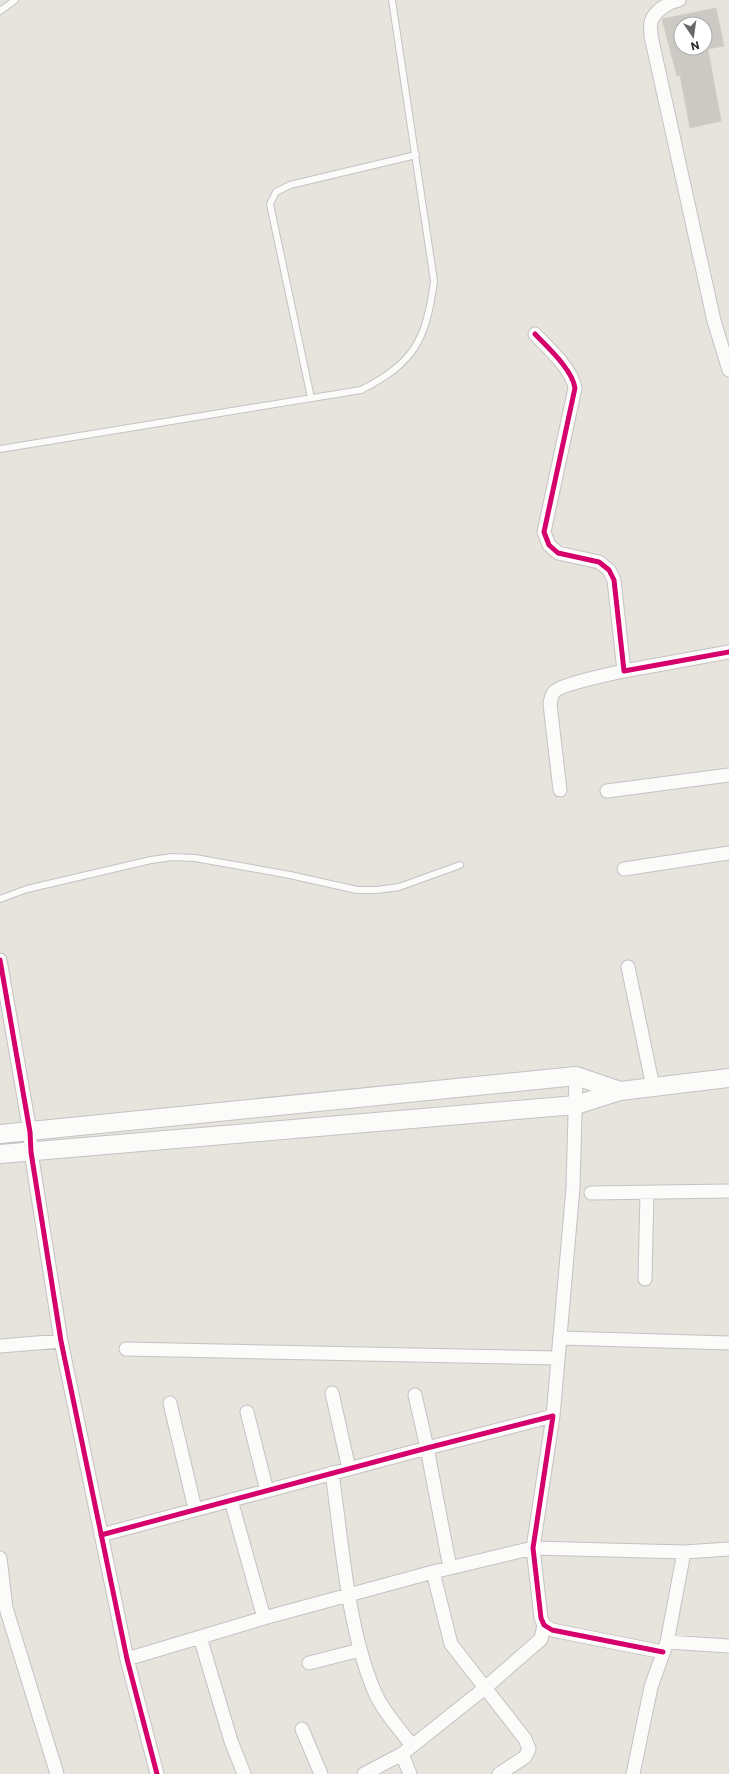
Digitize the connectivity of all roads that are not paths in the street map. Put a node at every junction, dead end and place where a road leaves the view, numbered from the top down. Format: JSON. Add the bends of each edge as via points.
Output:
{"nodes":[{"id":1,"x":15,"y":0,"type":"edge"},
{"id":2,"x":392,"y":0,"type":"edge"},
{"id":3,"x":679,"y":0,"type":"edge"},
{"id":4,"x":0,"y":11,"type":"edge"},
{"id":5,"x":416,"y":155,"type":"junction"},
{"id":6,"x":535,"y":334,"type":"dead end"},
{"id":7,"x":729,"y":370,"type":"edge"},
{"id":8,"x":310,"y":398,"type":"junction"},
{"id":9,"x":0,"y":449,"type":"edge"},
{"id":10,"x":729,"y":652,"type":"edge"},
{"id":11,"x":624,"y":670,"type":"junction"},
{"id":12,"x":729,"y":775,"type":"edge"},
{"id":13,"x":560,"y":790,"type":"dead end"},
{"id":14,"x":607,"y":791,"type":"dead end"},
{"id":15,"x":729,"y":853,"type":"edge"},
{"id":16,"x":460,"y":865,"type":"dead end"},
{"id":17,"x":624,"y":869,"type":"dead end"},
{"id":18,"x":0,"y":899,"type":"edge"},
{"id":19,"x":0,"y":960,"type":"edge"},
{"id":20,"x":628,"y":967,"type":"dead end"},
{"id":21,"x":576,"y":1076,"type":"junction"},
{"id":22,"x":729,"y":1078,"type":"edge"},
{"id":23,"x":653,"y":1087,"type":"junction"},
{"id":24,"x":620,"y":1091,"type":"junction"},
{"id":25,"x":576,"y":1105,"type":"junction"},
{"id":26,"x":30,"y":1132,"type":"junction"},
{"id":27,"x":0,"y":1134,"type":"edge"},
{"id":28,"x":31,"y":1152,"type":"junction"},
{"id":29,"x":0,"y":1154,"type":"edge"},
{"id":30,"x":729,"y":1191,"type":"edge"},
{"id":31,"x":646,"y":1192,"type":"junction"},
{"id":32,"x":591,"y":1193,"type":"dead end"},
{"id":33,"x":645,"y":1279,"type":"dead end"},
{"id":34,"x":560,"y":1338,"type":"junction"},
{"id":35,"x":61,"y":1341,"type":"junction"},
{"id":36,"x":729,"y":1343,"type":"edge"},
{"id":37,"x":0,"y":1346,"type":"edge"},
{"id":38,"x":126,"y":1349,"type":"dead end"},
{"id":39,"x":558,"y":1358,"type":"junction"},
{"id":40,"x":332,"y":1393,"type":"dead end"},
{"id":41,"x":415,"y":1395,"type":"dead end"},
{"id":42,"x":170,"y":1403,"type":"dead end"},
{"id":43,"x":247,"y":1412,"type":"dead end"},
{"id":44,"x":553,"y":1416,"type":"junction"},
{"id":45,"x":427,"y":1448,"type":"junction"},
{"id":46,"x":349,"y":1469,"type":"junction"},
{"id":47,"x":332,"y":1473,"type":"junction"},
{"id":48,"x":267,"y":1490,"type":"junction"},
{"id":49,"x":230,"y":1500,"type":"junction"},
{"id":50,"x":196,"y":1509,"type":"junction"},
{"id":51,"x":101,"y":1535,"type":"junction"},
{"id":52,"x":533,"y":1548,"type":"junction"},
{"id":53,"x":729,"y":1549,"type":"edge"},
{"id":54,"x":684,"y":1552,"type":"junction"},
{"id":55,"x":0,"y":1558,"type":"edge"},
{"id":56,"x":450,"y":1568,"type":"junction"},
{"id":57,"x":433,"y":1572,"type":"junction"},
{"id":58,"x":350,"y":1595,"type":"junction"},
{"id":59,"x":264,"y":1618,"type":"junction"},
{"id":60,"x":544,"y":1625,"type":"junction"},
{"id":61,"x":200,"y":1637,"type":"junction"},
{"id":62,"x":729,"y":1646,"type":"edge"},
{"id":63,"x":665,"y":1647,"type":"junction"},
{"id":64,"x":360,"y":1650,"type":"junction"},
{"id":65,"x":127,"y":1659,"type":"junction"},
{"id":66,"x":309,"y":1663,"type":"dead end"},
{"id":67,"x":485,"y":1688,"type":"junction"},
{"id":68,"x":302,"y":1729,"type":"dead end"},
{"id":69,"x":407,"y":1750,"type":"junction"},
{"id":70,"x":57,"y":1774,"type":"edge"},
{"id":71,"x":157,"y":1774,"type":"edge"},
{"id":72,"x":244,"y":1774,"type":"edge"},
{"id":73,"x":321,"y":1774,"type":"edge"},
{"id":74,"x":364,"y":1774,"type":"edge"},
{"id":75,"x":410,"y":1774,"type":"edge"},
{"id":76,"x":499,"y":1774,"type":"edge"},
{"id":77,"x":633,"y":1774,"type":"edge"}],
"edges":[{"from":1,"to":4,"type":"lane"},
{"from":2,"to":5,"type":"lane"},
{"from":3,"to":7,"type":"street","via":[[660,10],[651,21],[651,36],[714,321]]},
{"from":5,"to":8,"type":"lane","via":[[434,281],[431,306],[421,339],[405,361],[384,378],[361,390]]},
{"from":5,"to":8,"type":"lane","via":[[290,185],[276,192],[270,204]]},
{"from":6,"to":11,"type":"street","via":[[569,373],[575,388],[544,532],[549,544],[558,553],[599,562],[609,570],[614,580]]},
{"from":8,"to":9,"type":"lane"},
{"from":10,"to":11,"type":"street"},
{"from":11,"to":13,"type":"street","via":[[564,686],[551,697]]},
{"from":12,"to":14,"type":"street"},
{"from":15,"to":17,"type":"street"},
{"from":16,"to":18,"type":"lane","via":[[399,886],[357,890],[290,875],[172,857],[35,887]]},
{"from":19,"to":26,"type":"street"},
{"from":20,"to":23,"type":"street"},
{"from":21,"to":24,"type":"main road"},
{"from":21,"to":25,"type":"street"},
{"from":21,"to":26,"type":"main road"},
{"from":22,"to":23,"type":"main road"},
{"from":23,"to":24,"type":"main road"},
{"from":24,"to":25,"type":"main road"},
{"from":25,"to":28,"type":"main road"},
{"from":25,"to":34,"type":"street","via":[[573,1188]]},
{"from":26,"to":27,"type":"main road"},
{"from":26,"to":28,"type":"street"},
{"from":28,"to":29,"type":"main road"},
{"from":28,"to":35,"type":"street"},
{"from":30,"to":31,"type":"street"},
{"from":31,"to":32,"type":"street"},
{"from":31,"to":33,"type":"street"},
{"from":34,"to":36,"type":"street"},
{"from":34,"to":39,"type":"street"},
{"from":35,"to":37,"type":"street"},
{"from":35,"to":51,"type":"street"},
{"from":38,"to":39,"type":"street"},
{"from":39,"to":44,"type":"street"},
{"from":40,"to":46,"type":"street"},
{"from":41,"to":45,"type":"street"},
{"from":42,"to":50,"type":"street"},
{"from":43,"to":48,"type":"street"},
{"from":44,"to":45,"type":"street"},
{"from":44,"to":52,"type":"street"},
{"from":45,"to":46,"type":"street"},
{"from":45,"to":56,"type":"street"},
{"from":46,"to":47,"type":"street"},
{"from":47,"to":48,"type":"street"},
{"from":47,"to":58,"type":"street"},
{"from":48,"to":49,"type":"street"},
{"from":49,"to":50,"type":"street"},
{"from":49,"to":59,"type":"street"},
{"from":50,"to":51,"type":"street"},
{"from":51,"to":65,"type":"street"},
{"from":52,"to":54,"type":"street"},
{"from":52,"to":56,"type":"street"},
{"from":52,"to":60,"type":"street"},
{"from":53,"to":54,"type":"street"},
{"from":54,"to":63,"type":"street"},
{"from":55,"to":70,"type":"street","via":[[6,1608]]},
{"from":56,"to":57,"type":"street"},
{"from":57,"to":58,"type":"street"},
{"from":57,"to":67,"type":"street","via":[[451,1644]]},
{"from":58,"to":59,"type":"street"},
{"from":58,"to":64,"type":"street"},
{"from":59,"to":61,"type":"street"},
{"from":60,"to":63,"type":"street","via":[[552,1630]]},
{"from":60,"to":67,"type":"street","via":[[541,1639]]},
{"from":61,"to":65,"type":"street"},
{"from":61,"to":72,"type":"street","via":[[231,1741]]},
{"from":62,"to":63,"type":"street"},
{"from":63,"to":77,"type":"street","via":[[651,1687]]},
{"from":64,"to":66,"type":"street"},
{"from":64,"to":69,"type":"street","via":[[373,1690]]},
{"from":65,"to":71,"type":"street"},
{"from":67,"to":69,"type":"street"},
{"from":67,"to":76,"type":"street","via":[[525,1739],[529,1749],[525,1757]]},
{"from":68,"to":73,"type":"street"},
{"from":69,"to":74,"type":"street"},
{"from":69,"to":75,"type":"street"}]}
